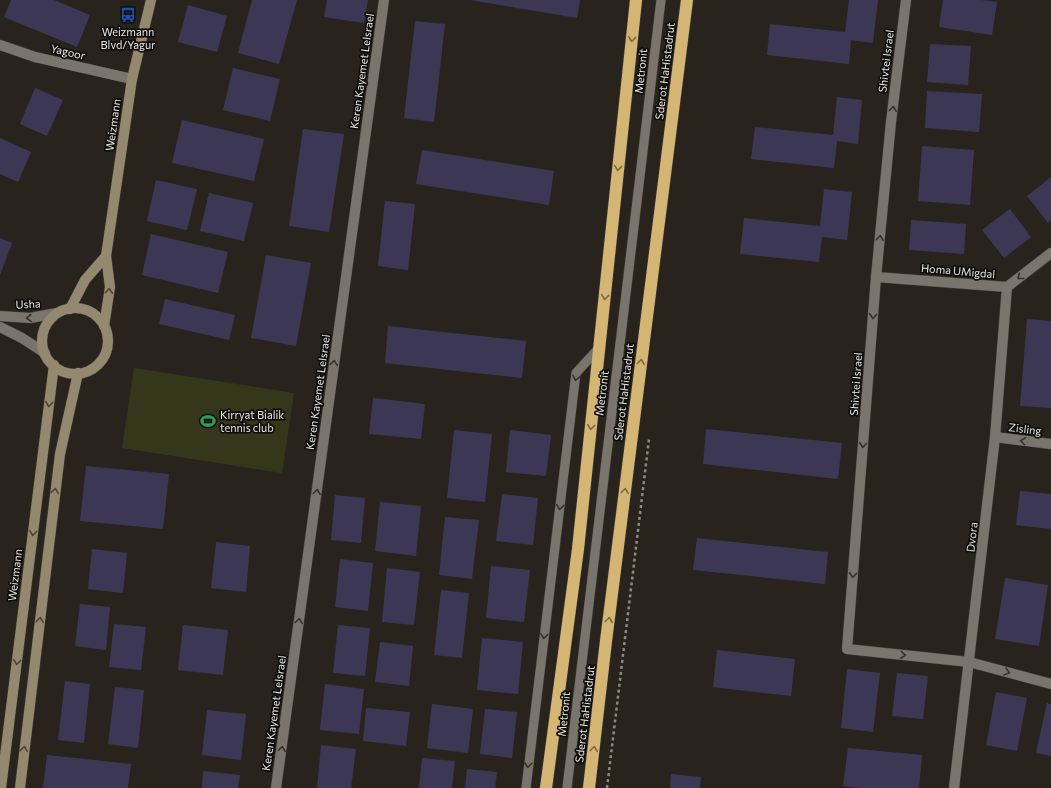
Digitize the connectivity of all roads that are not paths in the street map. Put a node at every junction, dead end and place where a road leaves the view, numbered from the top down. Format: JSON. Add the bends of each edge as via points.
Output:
{"nodes":[{"id":1,"x":151,"y":0,"type":"edge"},
{"id":2,"x":384,"y":0,"type":"edge"},
{"id":3,"x":636,"y":0,"type":"edge"},
{"id":4,"x":661,"y":0,"type":"edge"},
{"id":5,"x":687,"y":0,"type":"edge"},
{"id":6,"x":906,"y":0,"type":"edge"},
{"id":7,"x":0,"y":44,"type":"edge"},
{"id":8,"x":132,"y":79,"type":"junction"},
{"id":9,"x":1051,"y":253,"type":"edge"},
{"id":10,"x":106,"y":256,"type":"junction"},
{"id":11,"x":876,"y":277,"type":"junction"},
{"id":12,"x":1007,"y":287,"type":"junction"},
{"id":13,"x":70,"y":309,"type":"junction"},
{"id":14,"x":57,"y":314,"type":"junction"},
{"id":15,"x":0,"y":316,"type":"edge"},
{"id":16,"x":104,"y":326,"type":"junction"},
{"id":17,"x":0,"y":327,"type":"edge"},
{"id":18,"x":599,"y":348,"type":"junction"},
{"id":19,"x":45,"y":353,"type":"junction"},
{"id":20,"x":54,"y":365,"type":"junction"},
{"id":21,"x":78,"y":373,"type":"junction"},
{"id":22,"x":995,"y":437,"type":"junction"},
{"id":23,"x":1051,"y":444,"type":"edge"},
{"id":24,"x":969,"y":662,"type":"junction"},
{"id":25,"x":1051,"y":684,"type":"edge"},
{"id":26,"x":1,"y":788,"type":"edge"},
{"id":27,"x":20,"y":788,"type":"edge"},
{"id":28,"x":276,"y":788,"type":"edge"},
{"id":29,"x":526,"y":788,"type":"edge"},
{"id":30,"x":546,"y":788,"type":"edge"},
{"id":31,"x":567,"y":788,"type":"edge"},
{"id":32,"x":589,"y":788,"type":"edge"},
{"id":33,"x":954,"y":788,"type":"edge"}],
"edges":[{"from":1,"to":8,"type":"street","name":"Weizmann"},
{"from":28,"to":2,"type":"street","name":"Keren Kayemet LeIsrael","one_way":true},
{"from":3,"to":18,"type":"highway","one_way":true},
{"from":4,"to":31,"type":"lane","name":"Metronit"},
{"from":32,"to":5,"type":"highway","name":"Sderot HaHistadrut","one_way":true},
{"from":11,"to":6,"type":"street","name":"Shivtei Israel","one_way":true},
{"from":7,"to":8,"type":"street","name":"Yagoor","via":[[35,57]]},
{"from":8,"to":10,"type":"street","name":"Weizmann"},
{"from":9,"to":12,"type":"street","name":"Homa UMigdal","one_way":true},
{"from":10,"to":13,"type":"street","via":[[85,280]]},
{"from":16,"to":10,"type":"street","name":"Weizmann","one_way":true,"via":[[110,287]]},
{"from":11,"to":12,"type":"street","name":"Homa UMigdal"},
{"from":11,"to":24,"type":"street","name":"Shivtei Israel","one_way":true,"via":[[847,649]]},
{"from":12,"to":22,"type":"street","name":"Dvora"},
{"from":13,"to":14,"type":"street"},
{"from":13,"to":16,"type":"street","via":[[86,310],[95,314]]},
{"from":14,"to":15,"type":"street","name":"Usha","one_way":true,"via":[[30,318]]},
{"from":14,"to":19,"type":"street","via":[[49,320],[44,330],[42,339]]},
{"from":16,"to":21,"type":"street","via":[[108,340],[103,358],[96,366]]},
{"from":17,"to":19,"type":"street"},
{"from":18,"to":29,"type":"lane","one_way":true,"via":[[576,373]]},
{"from":18,"to":30,"type":"highway","one_way":true,"via":[[578,549]]},
{"from":19,"to":20,"type":"street"},
{"from":20,"to":21,"type":"street","via":[[61,370]]},
{"from":20,"to":26,"type":"street","name":"Weizmann","one_way":true},
{"from":27,"to":21,"type":"street","one_way":true,"via":[[60,454]]},
{"from":23,"to":22,"type":"street","name":"Zisling","one_way":true},
{"from":22,"to":24,"type":"street","name":"Dvora"},
{"from":24,"to":25,"type":"street","one_way":true},
{"from":24,"to":33,"type":"street","name":"Dvora"}]}
